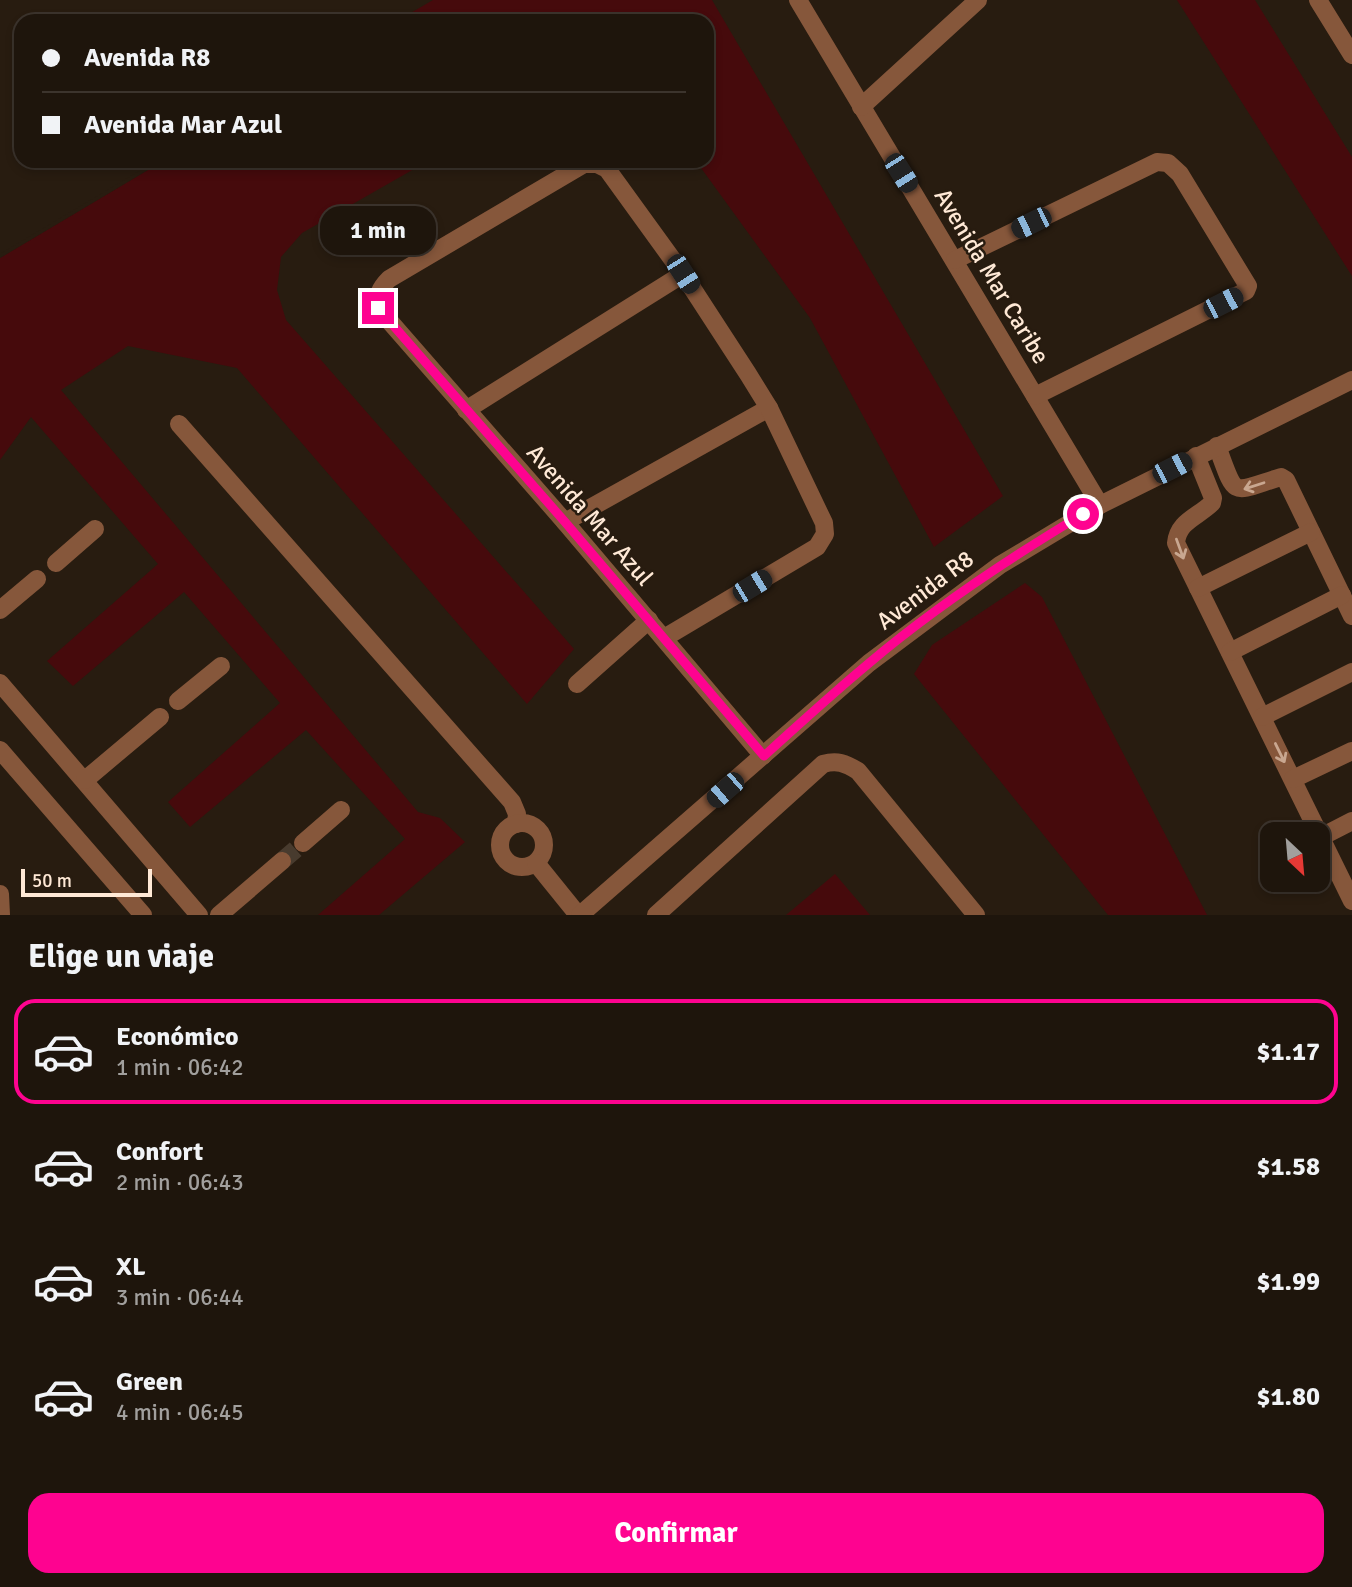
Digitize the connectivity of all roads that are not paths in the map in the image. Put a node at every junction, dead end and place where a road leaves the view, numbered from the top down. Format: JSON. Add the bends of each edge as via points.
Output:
{"nodes":[{"id":1,"x":798,"y":0,"type":"edge"},
{"id":2,"x":978,"y":0,"type":"edge"},
{"id":3,"x":1318,"y":0,"type":"edge"},
{"id":4,"x":1350,"y":46,"type":"edge"},
{"id":5,"x":861,"y":107,"type":"junction"},
{"id":6,"x":577,"y":168,"type":"edge"},
{"id":7,"x":605,"y":168,"type":"edge"},
{"id":8,"x":955,"y":260,"type":"junction"},
{"id":9,"x":683,"y":274,"type":"junction"},
{"id":10,"x":1352,"y":380,"type":"edge"},
{"id":11,"x":1035,"y":396,"type":"junction"},
{"id":12,"x":769,"y":408,"type":"junction"},
{"id":13,"x":466,"y":410,"type":"junction"},
{"id":14,"x":180,"y":424,"type":"dead end"},
{"id":15,"x":1217,"y":446,"type":"junction"},
{"id":16,"x":1196,"y":456,"type":"junction"},
{"id":17,"x":1100,"y":505,"type":"junction"},
{"id":18,"x":565,"y":522,"type":"junction"},
{"id":19,"x":95,"y":529,"type":"dead end"},
{"id":20,"x":1311,"y":532,"type":"junction"},
{"id":21,"x":56,"y":563,"type":"dead end"},
{"id":22,"x":37,"y":579,"type":"dead end"},
{"id":23,"x":1198,"y":588,"type":"junction"},
{"id":24,"x":1342,"y":595,"type":"junction"},
{"id":25,"x":0,"y":610,"type":"edge"},
{"id":26,"x":1352,"y":616,"type":"edge"},
{"id":27,"x":649,"y":621,"type":"junction"},
{"id":28,"x":664,"y":638,"type":"junction"},
{"id":29,"x":1230,"y":652,"type":"junction"},
{"id":30,"x":221,"y":666,"type":"dead end"},
{"id":31,"x":1352,"y":672,"type":"edge"},
{"id":32,"x":0,"y":683,"type":"edge"},
{"id":33,"x":577,"y":684,"type":"dead end"},
{"id":34,"x":178,"y":701,"type":"dead end"},
{"id":35,"x":160,"y":717,"type":"dead end"},
{"id":36,"x":1262,"y":717,"type":"junction"},
{"id":37,"x":0,"y":750,"type":"edge"},
{"id":38,"x":1352,"y":751,"type":"edge"},
{"id":39,"x":764,"y":756,"type":"junction"},
{"id":40,"x":1293,"y":779,"type":"junction"},
{"id":41,"x":85,"y":780,"type":"junction"},
{"id":42,"x":341,"y":810,"type":"dead end"},
{"id":43,"x":1352,"y":821,"type":"edge"},
{"id":44,"x":1314,"y":822,"type":"edge"},
{"id":45,"x":516,"y":824,"type":"junction"},
{"id":46,"x":1330,"y":832,"type":"edge"},
{"id":47,"x":303,"y":843,"type":"tunnel mouth"},
{"id":48,"x":1330,"y":855,"type":"edge"},
{"id":49,"x":282,"y":861,"type":"tunnel mouth"},
{"id":50,"x":536,"y":863,"type":"junction"},
{"id":51,"x":0,"y":894,"type":"edge"},
{"id":52,"x":1352,"y":901,"type":"edge"},
{"id":53,"x":599,"y":909,"type":"edge"},
{"id":54,"x":1,"y":915,"type":"edge"},
{"id":55,"x":143,"y":915,"type":"edge"},
{"id":56,"x":199,"y":915,"type":"edge"},
{"id":57,"x":219,"y":915,"type":"edge"},
{"id":58,"x":579,"y":915,"type":"edge"},
{"id":59,"x":656,"y":915,"type":"edge"},
{"id":60,"x":976,"y":915,"type":"edge"}],
"edges":[{"from":1,"to":5,"type":"street","name":"Avenida Mar Caribe"},
{"from":2,"to":5,"type":"street"},
{"from":3,"to":4,"type":"street"},
{"from":5,"to":8,"type":"street","name":"Avenida Mar Caribe"},
{"from":6,"to":13,"type":"street","name":"Avenida Mar Azul","via":[[381,287],[378,308]]},
{"from":7,"to":9,"type":"street","name":"Avenida Mar Azul"},
{"from":8,"to":11,"type":"street","name":"Avenida Mar Caribe"},
{"from":8,"to":11,"type":"street","via":[[1157,162],[1168,163],[1180,174],[1248,286],[1246,291]]},
{"from":9,"to":12,"type":"street"},
{"from":9,"to":13,"type":"street"},
{"from":10,"to":15,"type":"street","name":"Avenida R8"},
{"from":11,"to":17,"type":"street","name":"Avenida Mar Caribe"},
{"from":12,"to":18,"type":"street"},
{"from":12,"to":28,"type":"street","via":[[824,523],[823,541]]},
{"from":13,"to":18,"type":"street","name":"Avenida Mar Azul"},
{"from":14,"to":45,"type":"street","via":[[512,803]]},
{"from":15,"to":16,"type":"street","name":"Avenida R8"},
{"from":20,"to":15,"type":"street","one_way":true,"via":[[1286,480],[1281,477],[1240,490],[1233,486]]},
{"from":16,"to":17,"type":"street","name":"Avenida R8"},
{"from":16,"to":23,"type":"street","one_way":true,"via":[[1212,503],[1183,524],[1176,543]]},
{"from":17,"to":39,"type":"street","name":"Avenida R8","via":[[1000,565],[918,625]]},
{"from":18,"to":27,"type":"street","name":"Avenida Mar Azul"},
{"from":19,"to":21,"type":"street"},
{"from":20,"to":23,"type":"street"},
{"from":20,"to":24,"type":"street"},
{"from":22,"to":25,"type":"street"},
{"from":23,"to":29,"type":"street"},
{"from":24,"to":26,"type":"street"},
{"from":24,"to":29,"type":"street"},
{"from":27,"to":28,"type":"street","name":"Avenida Mar Azul"},
{"from":27,"to":33,"type":"street"},
{"from":28,"to":39,"type":"street","name":"Avenida Mar Azul"},
{"from":29,"to":36,"type":"street"},
{"from":30,"to":34,"type":"street"},
{"from":31,"to":36,"type":"street"},
{"from":32,"to":41,"type":"street"},
{"from":35,"to":41,"type":"street"},
{"from":36,"to":40,"type":"street","one_way":true},
{"from":37,"to":55,"type":"street"},
{"from":38,"to":40,"type":"street"},
{"from":39,"to":53,"type":"street","name":"Avenida R8"},
{"from":40,"to":44,"type":"street"},
{"from":41,"to":56,"type":"street"},
{"from":42,"to":47,"type":"street"},
{"from":43,"to":46,"type":"street"},
{"from":45,"to":50,"type":"street","via":[[527,824],[542,835],[545,845]]},
{"from":45,"to":50,"type":"street","via":[[501,839],[505,860],[514,866]]},
{"from":48,"to":52,"type":"street"},
{"from":49,"to":57,"type":"street"},
{"from":50,"to":58,"type":"street"},
{"from":51,"to":54,"type":"street"},
{"from":53,"to":58,"type":"street","name":"Avenida R8"},
{"from":59,"to":60,"type":"street","via":[[822,764],[833,761],[858,771]]}]}
